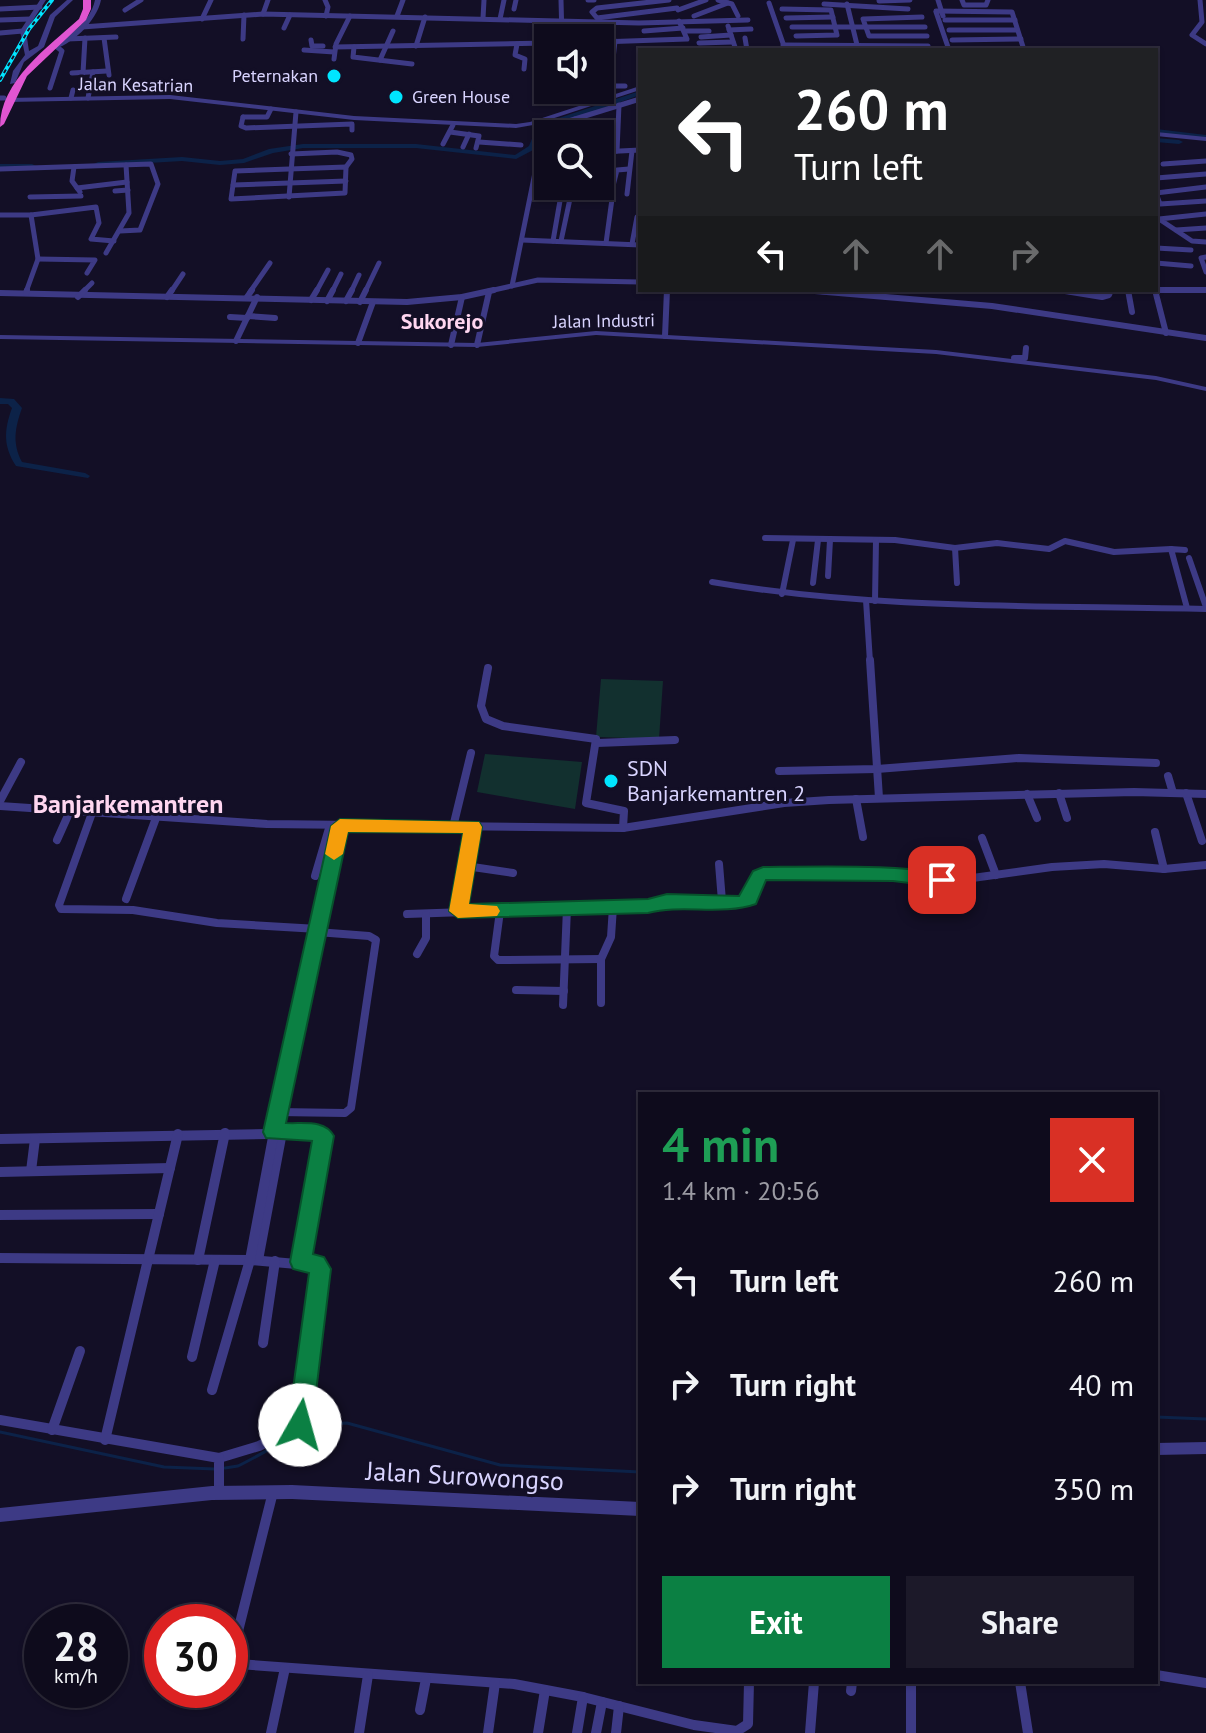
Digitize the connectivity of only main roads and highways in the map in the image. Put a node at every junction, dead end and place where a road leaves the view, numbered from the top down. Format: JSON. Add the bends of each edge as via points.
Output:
{"nodes":[{"id":1,"x":85,"y":0,"type":"edge"},
{"id":2,"x":67,"y":35,"type":"junction"},
{"id":3,"x":4,"y":99,"type":"edge"},
{"id":4,"x":0,"y":110,"type":"edge"},
{"id":5,"x":0,"y":124,"type":"edge"}],
"edges":[{"from":1,"to":2,"type":"highway"},
{"from":2,"to":3,"type":"highway"},
{"from":2,"to":3,"type":"highway","via":[[12,83]]},
{"from":3,"to":4,"type":"highway"},
{"from":3,"to":5,"type":"highway"}]}
